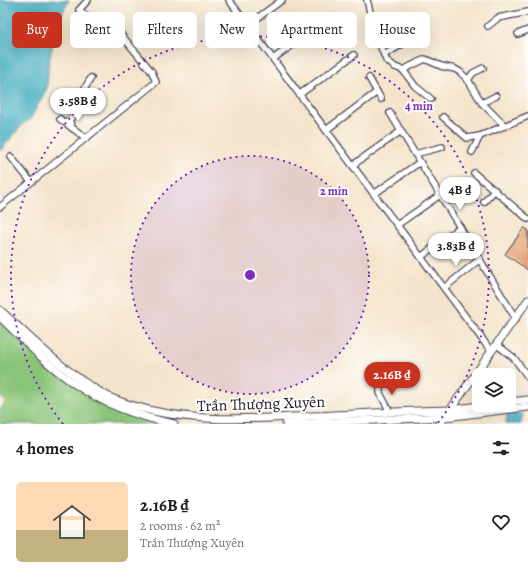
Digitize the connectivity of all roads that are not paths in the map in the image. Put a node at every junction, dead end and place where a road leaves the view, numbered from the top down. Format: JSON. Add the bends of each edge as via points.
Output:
{"nodes":[{"id":1,"x":88,"y":0,"type":"edge"},
{"id":2,"x":229,"y":0,"type":"edge"},
{"id":3,"x":282,"y":0,"type":"edge"},
{"id":4,"x":367,"y":0,"type":"edge"},
{"id":5,"x":238,"y":12,"type":"edge"},
{"id":6,"x":528,"y":12,"type":"edge"},
{"id":7,"x":259,"y":17,"type":"edge"},
{"id":8,"x":488,"y":26,"type":"dead end"},
{"id":9,"x":528,"y":30,"type":"edge"},
{"id":10,"x":518,"y":34,"type":"dead end"},
{"id":11,"x":259,"y":40,"type":"edge"},
{"id":12,"x":288,"y":48,"type":"edge"},
{"id":13,"x":396,"y":48,"type":"edge"},
{"id":14,"x":354,"y":55,"type":"dead end"},
{"id":15,"x":384,"y":55,"type":"junction"},
{"id":16,"x":273,"y":59,"type":"junction"},
{"id":17,"x":483,"y":68,"type":"dead end"},
{"id":18,"x":403,"y":70,"type":"junction"},
{"id":19,"x":91,"y":78,"type":"dead end"},
{"id":20,"x":369,"y":78,"type":"dead end"},
{"id":21,"x":468,"y":80,"type":"junction"},
{"id":22,"x":377,"y":92,"type":"junction"},
{"id":23,"x":300,"y":94,"type":"junction"},
{"id":24,"x":496,"y":96,"type":"dead end"},
{"id":25,"x":381,"y":99,"type":"dead end"},
{"id":26,"x":431,"y":99,"type":"dead end"},
{"id":27,"x":482,"y":103,"type":"junction"},
{"id":28,"x":390,"y":113,"type":"dead end"},
{"id":29,"x":443,"y":117,"type":"dead end"},
{"id":30,"x":528,"y":117,"type":"edge"},
{"id":31,"x":60,"y":119,"type":"dead end"},
{"id":32,"x":504,"y":126,"type":"junction"},
{"id":33,"x":72,"y":128,"type":"junction"},
{"id":34,"x":326,"y":130,"type":"junction"},
{"id":35,"x":401,"y":130,"type":"junction"},
{"id":36,"x":480,"y":136,"type":"junction"},
{"id":37,"x":86,"y":138,"type":"junction"},
{"id":38,"x":442,"y":147,"type":"dead end"},
{"id":39,"x":472,"y":152,"type":"dead end"},
{"id":40,"x":415,"y":154,"type":"junction"},
{"id":41,"x":11,"y":157,"type":"dead end"},
{"id":42,"x":420,"y":162,"type":"junction"},
{"id":43,"x":353,"y":165,"type":"junction"},
{"id":44,"x":474,"y":173,"type":"dead end"},
{"id":45,"x":31,"y":182,"type":"junction"},
{"id":46,"x":495,"y":190,"type":"junction"},
{"id":47,"x":374,"y":194,"type":"junction"},
{"id":48,"x":440,"y":195,"type":"junction"},
{"id":49,"x":484,"y":202,"type":"dead end"},
{"id":50,"x":0,"y":207,"type":"edge"},
{"id":51,"x":528,"y":218,"type":"edge"},
{"id":52,"x":397,"y":225,"type":"junction"},
{"id":53,"x":460,"y":227,"type":"junction"},
{"id":54,"x":421,"y":257,"type":"junction"},
{"id":55,"x":480,"y":259,"type":"junction"},
{"id":56,"x":444,"y":288,"type":"junction"},
{"id":57,"x":528,"y":300,"type":"edge"},
{"id":58,"x":525,"y":309,"type":"edge"},
{"id":59,"x":0,"y":310,"type":"edge"},
{"id":60,"x":0,"y":317,"type":"edge"},
{"id":61,"x":516,"y":318,"type":"junction"},
{"id":62,"x":496,"y":344,"type":"junction"},
{"id":63,"x":491,"y":351,"type":"junction"},
{"id":64,"x":528,"y":377,"type":"edge"},
{"id":65,"x":380,"y":383,"type":"dead end"},
{"id":66,"x":528,"y":400,"type":"edge"},
{"id":67,"x":516,"y":401,"type":"edge"},
{"id":68,"x":472,"y":407,"type":"edge"},
{"id":69,"x":528,"y":407,"type":"edge"},
{"id":70,"x":450,"y":410,"type":"junction"},
{"id":71,"x":390,"y":412,"type":"junction"},
{"id":72,"x":445,"y":417,"type":"junction"},
{"id":73,"x":414,"y":418,"type":"junction"},
{"id":74,"x":174,"y":424,"type":"edge"},
{"id":75,"x":286,"y":424,"type":"edge"},
{"id":76,"x":420,"y":424,"type":"edge"},
{"id":77,"x":440,"y":424,"type":"edge"}],
"edges":[{"from":1,"to":37,"type":"street","via":[[79,10],[100,27],[111,24],[114,26],[152,72],[156,82]]},
{"from":2,"to":5,"type":"street"},
{"from":3,"to":7,"type":"street"},
{"from":4,"to":15,"type":"street"},
{"from":6,"to":8,"type":"street","via":[[498,18]]},
{"from":9,"to":10,"type":"street"},
{"from":11,"to":16,"type":"street"},
{"from":12,"to":16,"type":"street"},
{"from":13,"to":15,"type":"street"},
{"from":14,"to":23,"type":"street"},
{"from":15,"to":18,"type":"street","via":[[389,63]]},
{"from":16,"to":23,"type":"street"},
{"from":17,"to":21,"type":"street","via":[[473,73]]},
{"from":18,"to":21,"type":"street","via":[[421,60],[429,60],[455,69]]},
{"from":18,"to":26,"type":"street","via":[[415,86]]},
{"from":19,"to":33,"type":"street","via":[[82,93],[79,110],[68,120]]},
{"from":20,"to":22,"type":"street"},
{"from":21,"to":27,"type":"street"},
{"from":22,"to":25,"type":"street"},
{"from":22,"to":34,"type":"street"},
{"from":23,"to":34,"type":"street"},
{"from":24,"to":27,"type":"street"},
{"from":27,"to":32,"type":"street"},
{"from":28,"to":35,"type":"street"},
{"from":29,"to":36,"type":"street","via":[[464,137]]},
{"from":30,"to":32,"type":"street"},
{"from":31,"to":33,"type":"street"},
{"from":32,"to":36,"type":"street"},
{"from":33,"to":37,"type":"street"},
{"from":34,"to":43,"type":"street"},
{"from":35,"to":40,"type":"street"},
{"from":35,"to":43,"type":"street"},
{"from":36,"to":39,"type":"street"},
{"from":37,"to":45,"type":"street"},
{"from":38,"to":40,"type":"street"},
{"from":40,"to":42,"type":"street"},
{"from":41,"to":45,"type":"street"},
{"from":42,"to":47,"type":"street"},
{"from":42,"to":48,"type":"street"},
{"from":43,"to":47,"type":"street"},
{"from":44,"to":46,"type":"street"},
{"from":45,"to":50,"type":"street"},
{"from":46,"to":49,"type":"street"},
{"from":46,"to":51,"type":"street"},
{"from":47,"to":52,"type":"street"},
{"from":48,"to":52,"type":"street"},
{"from":48,"to":53,"type":"street"},
{"from":52,"to":54,"type":"street"},
{"from":53,"to":54,"type":"street"},
{"from":53,"to":55,"type":"street"},
{"from":54,"to":56,"type":"street"},
{"from":55,"to":56,"type":"street"},
{"from":55,"to":61,"type":"street"},
{"from":56,"to":63,"type":"street"},
{"from":57,"to":58,"type":"main road"},
{"from":58,"to":61,"type":"main road"},
{"from":59,"to":71,"type":"main road","name":"Trần Thượng Xuyên","via":[[59,365],[111,398],[137,408],[189,420],[230,421]]},
{"from":60,"to":74,"type":"main road","via":[[55,369],[76,385],[134,413]]},
{"from":61,"to":62,"type":"main road"},
{"from":62,"to":63,"type":"main road"},
{"from":62,"to":64,"type":"street","via":[[514,358]]},
{"from":63,"to":70,"type":"main road"},
{"from":65,"to":71,"type":"street","via":[[380,393]]},
{"from":66,"to":67,"type":"main road"},
{"from":68,"to":70,"type":"main road","name":"Trần Thượng Xuyên"},
{"from":69,"to":72,"type":"main road","name":"Trần Thượng Xuyên"},
{"from":70,"to":71,"type":"main road","name":"Trần Thượng Xuyên"},
{"from":70,"to":72,"type":"main road"},
{"from":72,"to":73,"type":"main road","name":"Trần Thượng Xuyên"},
{"from":72,"to":77,"type":"main road"},
{"from":73,"to":75,"type":"main road","name":"Trần Thượng Xuyên"},
{"from":73,"to":76,"type":"main road"}]}
